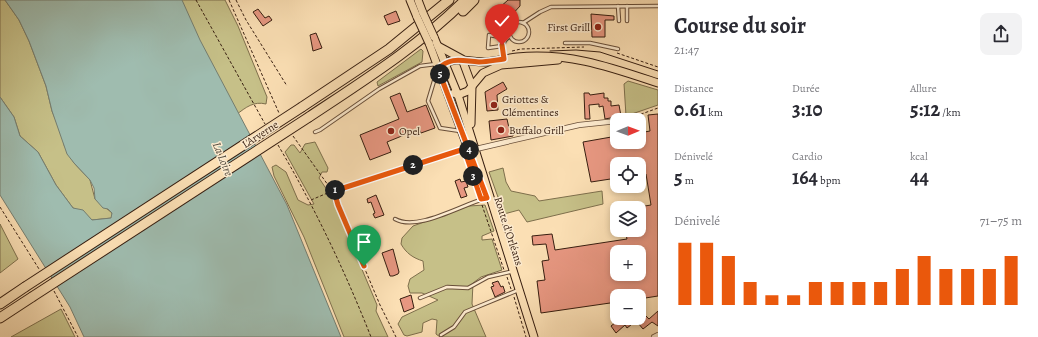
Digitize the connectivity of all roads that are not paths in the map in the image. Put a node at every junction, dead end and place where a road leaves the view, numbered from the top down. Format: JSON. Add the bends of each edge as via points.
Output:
{"nodes":[{"id":1,"x":410,"y":0,"type":"edge"},
{"id":2,"x":418,"y":0,"type":"edge"},
{"id":3,"x":465,"y":0,"type":"edge"},
{"id":4,"x":474,"y":0,"type":"edge"},
{"id":5,"x":446,"y":1,"type":"edge"},
{"id":6,"x":618,"y":6,"type":"junction"},
{"id":7,"x":627,"y":6,"type":"junction"},
{"id":8,"x":658,"y":6,"type":"edge"},
{"id":9,"x":420,"y":15,"type":"junction"},
{"id":10,"x":627,"y":21,"type":"dead end"},
{"id":11,"x":619,"y":22,"type":"dead end"},
{"id":12,"x":523,"y":23,"type":"junction"},
{"id":13,"x":438,"y":26,"type":"junction"},
{"id":14,"x":510,"y":35,"type":"junction"},
{"id":15,"x":565,"y":43,"type":"dead end"},
{"id":16,"x":438,"y":46,"type":"junction"},
{"id":17,"x":502,"y":46,"type":"junction"},
{"id":18,"x":618,"y":49,"type":"dead end"},
{"id":19,"x":565,"y":58,"type":"junction"},
{"id":20,"x":462,"y":59,"type":"junction"},
{"id":21,"x":504,"y":59,"type":"junction"},
{"id":22,"x":445,"y":63,"type":"junction"},
{"id":23,"x":437,"y":66,"type":"junction"},
{"id":24,"x":658,"y":83,"type":"edge"},
{"id":25,"x":472,"y":86,"type":"junction"},
{"id":26,"x":446,"y":91,"type":"junction"},
{"id":27,"x":458,"y":95,"type":"junction"},
{"id":28,"x":610,"y":122,"type":"edge"},
{"id":29,"x":462,"y":131,"type":"junction"},
{"id":30,"x":315,"y":132,"type":"dead end"},
{"id":31,"x":471,"y":134,"type":"junction"},
{"id":32,"x":476,"y":149,"type":"junction"},
{"id":33,"x":484,"y":199,"type":"junction"},
{"id":34,"x":395,"y":219,"type":"dead end"},
{"id":35,"x":508,"y":273,"type":"junction"},
{"id":36,"x":514,"y":291,"type":"junction"},
{"id":37,"x":420,"y":298,"type":"dead end"},
{"id":38,"x":0,"y":304,"type":"edge"},
{"id":39,"x":0,"y":318,"type":"edge"},
{"id":40,"x":441,"y":335,"type":"dead end"},
{"id":41,"x":658,"y":335,"type":"edge"},
{"id":42,"x":530,"y":337,"type":"edge"},
{"id":43,"x":534,"y":337,"type":"edge"},
{"id":44,"x":654,"y":337,"type":"edge"}],
"edges":[{"from":1,"to":9,"type":"main road","name":"Route d'Orléans"},
{"from":2,"to":9,"type":"main road","name":"Route d'Orléans"},
{"from":3,"to":13,"type":"highway","name":"L'Arverne"},
{"from":4,"to":13,"type":"highway","via":[[456,17]]},
{"from":5,"to":38,"type":"highway","name":"L'Arverne","bridge":true,"via":[[389,49]]},
{"from":6,"to":7,"type":"lane"},
{"from":6,"to":11,"type":"lane"},
{"from":6,"to":12,"type":"lane","via":[[551,8]]},
{"from":7,"to":8,"type":"lane"},
{"from":7,"to":10,"type":"lane"},
{"from":9,"to":16,"type":"main road","name":"Route d'Orléans","bridge":true},
{"from":9,"to":23,"type":"main road","name":"Route d'Orléans","bridge":true},
{"from":12,"to":14,"type":"lane","via":[[513,24]]},
{"from":12,"to":14,"type":"lane","via":[[528,30],[526,39],[517,42]]},
{"from":13,"to":39,"type":"highway","name":"L'Arverne","bridge":true,"via":[[309,117]]},
{"from":14,"to":17,"type":"lane"},
{"from":14,"to":17,"type":"lane","via":[[489,35],[488,48]]},
{"from":15,"to":18,"type":"lane","via":[[590,43]]},
{"from":16,"to":20,"type":"main road"},
{"from":16,"to":22,"type":"main road","name":"Route d'Orléans"},
{"from":17,"to":21,"type":"lane"},
{"from":19,"to":21,"type":"main road"},
{"from":19,"to":24,"type":"main road","via":[[598,63]]},
{"from":19,"to":25,"type":"main road","via":[[501,65],[483,73]]},
{"from":20,"to":21,"type":"main road","via":[[478,62]]},
{"from":20,"to":22,"type":"main road"},
{"from":20,"to":25,"type":"main road"},
{"from":22,"to":23,"type":"main road"},
{"from":22,"to":27,"type":"main road","name":"Route d'Orléans"},
{"from":23,"to":26,"type":"main road","name":"Route d'Orléans"},
{"from":23,"to":29,"type":"lane","via":[[428,101],[440,128]]},
{"from":23,"to":30,"type":"lane","via":[[420,66],[379,89]]},
{"from":25,"to":27,"type":"main road","via":[[468,91]]},
{"from":25,"to":31,"type":"main road"},
{"from":26,"to":27,"type":"main road"},
{"from":26,"to":29,"type":"main road","name":"Route d'Orléans"},
{"from":27,"to":31,"type":"main road","name":"Route d'Orléans"},
{"from":28,"to":32,"type":"street","via":[[579,125]]},
{"from":29,"to":33,"type":"main road","name":"Route d'Orléans"},
{"from":31,"to":32,"type":"main road","name":"Route d'Orléans"},
{"from":32,"to":43,"type":"main road","name":"Route d'Orléans"},
{"from":33,"to":34,"type":"lane","via":[[420,221],[406,222]]},
{"from":33,"to":35,"type":"main road","name":"Route d'Orléans"},
{"from":35,"to":36,"type":"main road","name":"Route d'Orléans"},
{"from":35,"to":37,"type":"lane","via":[[488,277],[468,288],[446,287]]},
{"from":36,"to":40,"type":"lane","via":[[465,312],[457,324]]},
{"from":36,"to":42,"type":"main road","name":"Route d'Orléans"},
{"from":41,"to":44,"type":"street"}]}
